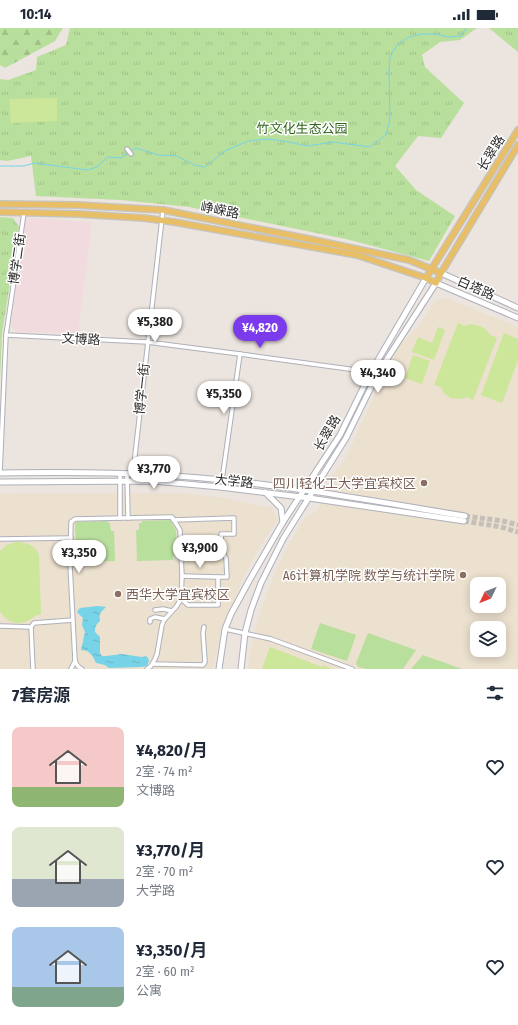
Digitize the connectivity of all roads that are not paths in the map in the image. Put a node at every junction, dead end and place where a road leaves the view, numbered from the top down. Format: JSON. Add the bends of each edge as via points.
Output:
{"nodes":[{"id":1,"x":518,"y":130,"type":"edge"},
{"id":2,"x":518,"y":145,"type":"edge"},
{"id":3,"x":127,"y":149,"type":"dead end"},
{"id":4,"x":131,"y":154,"type":"dead end"},
{"id":5,"x":0,"y":204,"type":"edge"},
{"id":6,"x":163,"y":210,"type":"junction"},
{"id":7,"x":0,"y":212,"type":"edge"},
{"id":8,"x":24,"y":213,"type":"junction"},
{"id":9,"x":162,"y":221,"type":"junction"},
{"id":10,"x":431,"y":268,"type":"junction"},
{"id":11,"x":441,"y":273,"type":"junction"},
{"id":12,"x":426,"y":278,"type":"junction"},
{"id":13,"x":436,"y":283,"type":"junction"},
{"id":14,"x":518,"y":308,"type":"edge"},
{"id":15,"x":518,"y":318,"type":"edge"},
{"id":16,"x":6,"y":335,"type":"junction"},
{"id":17,"x":147,"y":342,"type":"junction"},
{"id":18,"x":240,"y":354,"type":"junction"},
{"id":19,"x":371,"y":372,"type":"junction"},
{"id":20,"x":0,"y":473,"type":"edge"},
{"id":21,"x":120,"y":473,"type":"junction"},
{"id":22,"x":130,"y":473,"type":"junction"},
{"id":23,"x":222,"y":480,"type":"junction"},
{"id":24,"x":119,"y":481,"type":"junction"},
{"id":25,"x":127,"y":481,"type":"junction"},
{"id":26,"x":0,"y":482,"type":"edge"},
{"id":27,"x":304,"y":490,"type":"junction"},
{"id":28,"x":313,"y":491,"type":"junction"},
{"id":29,"x":265,"y":492,"type":"junction"},
{"id":30,"x":300,"y":496,"type":"junction"},
{"id":31,"x":309,"y":498,"type":"junction"},
{"id":32,"x":120,"y":518,"type":"junction"},
{"id":33,"x":128,"y":518,"type":"junction"},
{"id":34,"x":174,"y":520,"type":"junction"},
{"id":35,"x":283,"y":522,"type":"junction"},
{"id":36,"x":71,"y":538,"type":"junction"},
{"id":37,"x":0,"y":539,"type":"edge"},
{"id":38,"x":182,"y":576,"type":"junction"},
{"id":39,"x":218,"y":577,"type":"junction"},
{"id":40,"x":181,"y":599,"type":"junction"},
{"id":41,"x":155,"y":610,"type":"dead end"},
{"id":42,"x":172,"y":611,"type":"junction"},
{"id":43,"x":165,"y":619,"type":"junction"},
{"id":44,"x":73,"y":620,"type":"junction"},
{"id":45,"x":150,"y":622,"type":"dead end"},
{"id":46,"x":0,"y":626,"type":"edge"},
{"id":47,"x":31,"y":627,"type":"junction"},
{"id":48,"x":204,"y":627,"type":"dead end"},
{"id":49,"x":225,"y":629,"type":"junction"},
{"id":50,"x":245,"y":633,"type":"junction"},
{"id":51,"x":75,"y":660,"type":"junction"},
{"id":52,"x":152,"y":664,"type":"junction"},
{"id":53,"x":33,"y":669,"type":"edge"},
{"id":54,"x":72,"y":669,"type":"edge"},
{"id":55,"x":82,"y":669,"type":"edge"},
{"id":56,"x":147,"y":669,"type":"edge"},
{"id":57,"x":218,"y":669,"type":"edge"},
{"id":58,"x":241,"y":669,"type":"edge"},
{"id":59,"x":352,"y":669,"type":"edge"}],
"edges":[{"from":1,"to":10,"type":"main road","name":"长翠路"},
{"from":2,"to":11,"type":"main road","name":"长翠路"},
{"from":3,"to":4,"type":"street"},
{"from":5,"to":6,"type":"main road","name":"峥嵘路"},
{"from":6,"to":9,"type":"street","name":"博学一街"},
{"from":6,"to":10,"type":"main road","name":"峥嵘路","via":[[409,260]]},
{"from":7,"to":8,"type":"main road","name":"峥嵘路"},
{"from":8,"to":9,"type":"main road","name":"峥嵘路","via":[[79,214]]},
{"from":8,"to":16,"type":"street","name":"博学二街"},
{"from":9,"to":12,"type":"main road","name":"峥嵘路","via":[[357,255]]},
{"from":9,"to":17,"type":"street","name":"博学一街"},
{"from":10,"to":11,"type":"main road","name":"白塔路"},
{"from":10,"to":12,"type":"main road","name":"长翠路"},
{"from":11,"to":13,"type":"main road","name":"长翠路"},
{"from":11,"to":14,"type":"main road","name":"白塔路"},
{"from":12,"to":13,"type":"main road","name":"白塔路"},
{"from":12,"to":19,"type":"main road","name":"长翠路"},
{"from":13,"to":15,"type":"main road","name":"白塔路"},
{"from":13,"to":28,"type":"main road","name":"长翠路","via":[[378,373],[346,438]]},
{"from":16,"to":17,"type":"street","name":"文博路"},
{"from":16,"to":20,"type":"street","name":"博学二街"},
{"from":17,"to":18,"type":"street","name":"文博路"},
{"from":17,"to":22,"type":"street","name":"博学一街"},
{"from":18,"to":19,"type":"street","name":"文博路"},
{"from":18,"to":23,"type":"street"},
{"from":19,"to":27,"type":"main road","name":"长翠路","via":[[340,435]]},
{"from":20,"to":21,"type":"main road","name":"大学路"},
{"from":21,"to":22,"type":"main road","name":"大学路"},
{"from":21,"to":24,"type":"street"},
{"from":22,"to":23,"type":"main road","name":"大学路"},
{"from":22,"to":25,"type":"street","name":"博学一街"},
{"from":23,"to":27,"type":"main road","name":"大学路"},
{"from":24,"to":25,"type":"main road","name":"大学路"},
{"from":24,"to":26,"type":"main road","name":"大学路"},
{"from":24,"to":32,"type":"street"},
{"from":25,"to":29,"type":"main road","name":"大学路","via":[[153,481]]},
{"from":25,"to":33,"type":"street","name":"博学一街"},
{"from":27,"to":28,"type":"main road","name":"大学路"},
{"from":27,"to":30,"type":"main road","name":"长翠路"},
{"from":28,"to":31,"type":"main road","name":"长翠路"},
{"from":28,"to":31,"type":"main road","name":"大学路","via":[[464,519]]},
{"from":29,"to":30,"type":"main road","name":"大学路"},
{"from":29,"to":35,"type":"main road","via":[[281,508]]},
{"from":30,"to":31,"type":"main road","name":"大学路"},
{"from":30,"to":35,"type":"main road","name":"长翠路"},
{"from":31,"to":50,"type":"main road","name":"长翠路","via":[[283,539],[261,583]]},
{"from":32,"to":33,"type":"street"},
{"from":32,"to":36,"type":"street","via":[[72,520]]},
{"from":33,"to":34,"type":"street","via":[[172,517]]},
{"from":34,"to":38,"type":"street","via":[[180,530]]},
{"from":34,"to":39,"type":"street","via":[[234,518],[234,534],[221,534],[227,577]]},
{"from":35,"to":49,"type":"main road","name":"长翠路"},
{"from":36,"to":37,"type":"street"},
{"from":36,"to":44,"type":"street"},
{"from":38,"to":39,"type":"street"},
{"from":38,"to":40,"type":"street"},
{"from":39,"to":40,"type":"street","via":[[218,605],[188,605]]},
{"from":40,"to":42,"type":"street"},
{"from":41,"to":42,"type":"street"},
{"from":42,"to":43,"type":"street"},
{"from":43,"to":45,"type":"street","via":[[153,617]]},
{"from":43,"to":52,"type":"street","via":[[157,654]]},
{"from":44,"to":47,"type":"street","via":[[34,623]]},
{"from":44,"to":51,"type":"street"},
{"from":46,"to":47,"type":"street"},
{"from":47,"to":53,"type":"street"},
{"from":48,"to":52,"type":"street","via":[[203,665]]},
{"from":49,"to":50,"type":"street"},
{"from":49,"to":57,"type":"main road","name":"长翠路"},
{"from":50,"to":58,"type":"main road","name":"长翠路"},
{"from":50,"to":59,"type":"street","via":[[271,639]]},
{"from":51,"to":54,"type":"street"},
{"from":51,"to":55,"type":"street","via":[[76,665]]},
{"from":52,"to":56,"type":"street"}]}
